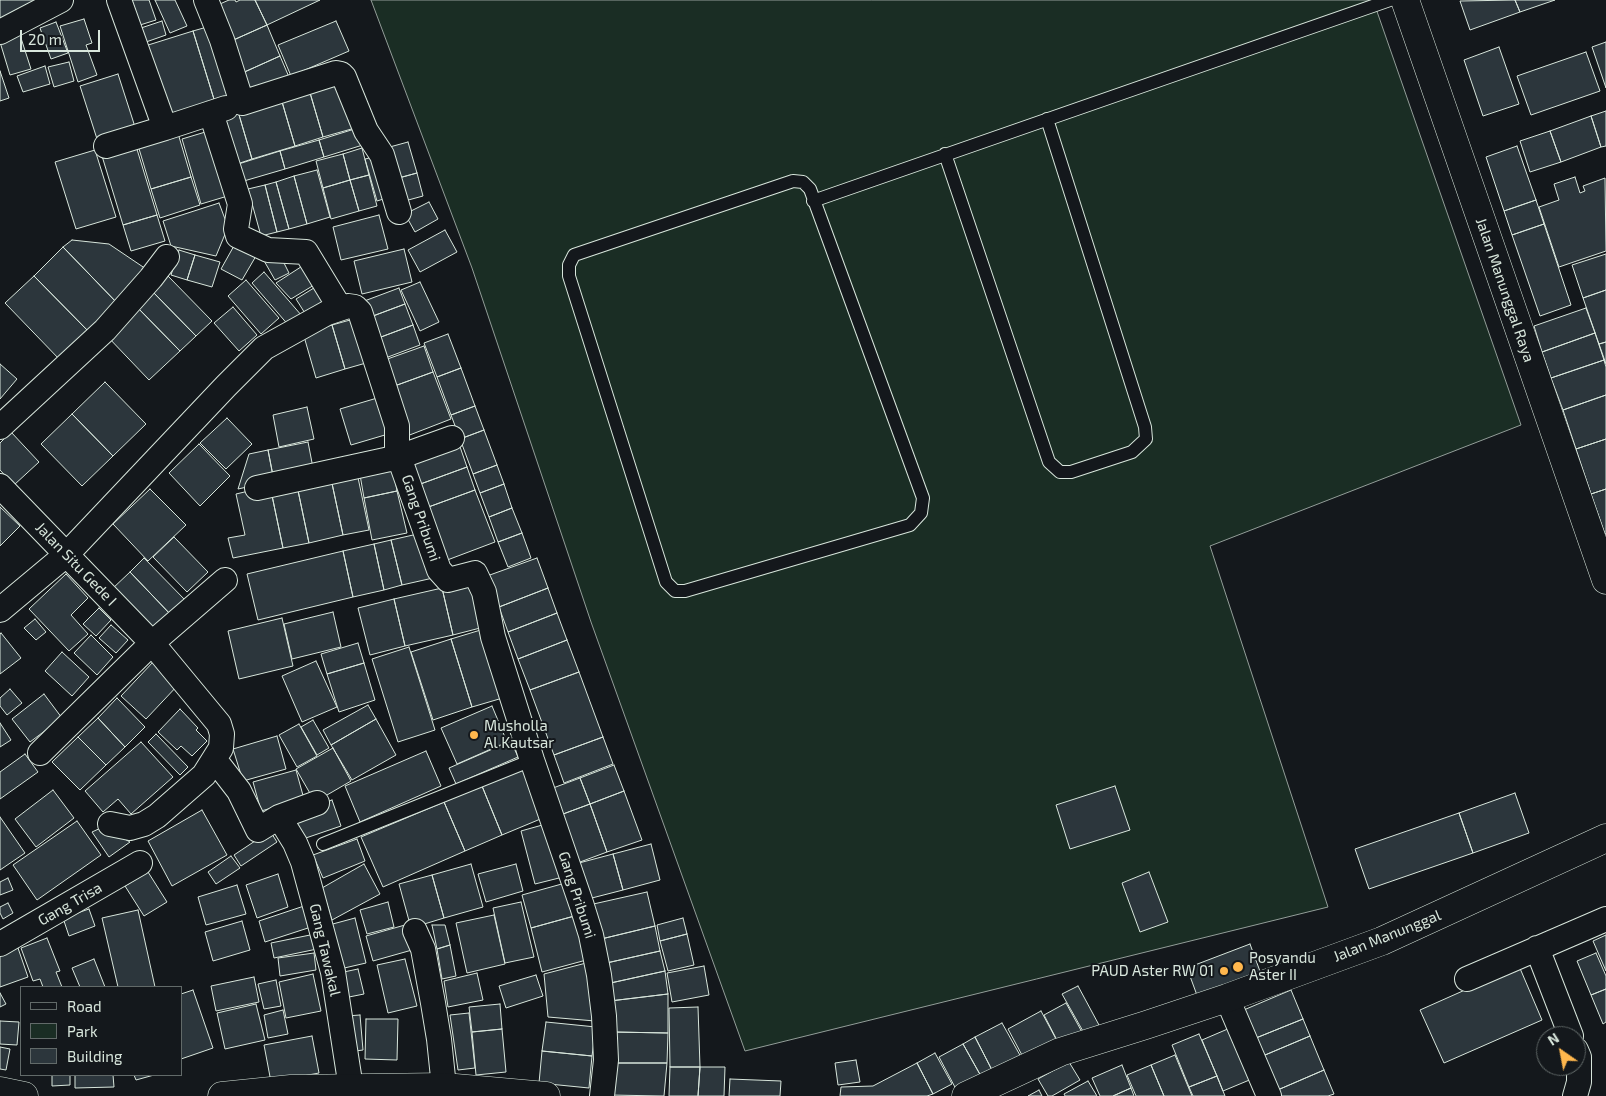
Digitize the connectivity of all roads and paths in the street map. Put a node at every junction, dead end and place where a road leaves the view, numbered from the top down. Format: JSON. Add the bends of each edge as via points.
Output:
{"nodes":[{"id":1,"x":61,"y":0,"type":"edge"},
{"id":2,"x":119,"y":0,"type":"edge"},
{"id":3,"x":206,"y":0,"type":"edge"},
{"id":4,"x":1390,"y":0,"type":"edge"},
{"id":5,"x":1405,"y":0,"type":"edge"},
{"id":6,"x":0,"y":32,"type":"edge"},
{"id":7,"x":242,"y":103,"type":"junction"},
{"id":8,"x":211,"y":113,"type":"junction"},
{"id":9,"x":1047,"y":119,"type":"junction"},
{"id":10,"x":165,"y":128,"type":"junction"},
{"id":11,"x":106,"y":146,"type":"dead end"},
{"id":12,"x":945,"y":154,"type":"junction"},
{"id":13,"x":813,"y":201,"type":"junction"},
{"id":14,"x":399,"y":212,"type":"dead end"},
{"id":15,"x":167,"y":258,"type":"dead end"},
{"id":16,"x":340,"y":308,"type":"junction"},
{"id":17,"x":0,"y":427,"type":"edge"},
{"id":18,"x":452,"y":438,"type":"dead end"},
{"id":19,"x":399,"y":457,"type":"junction"},
{"id":20,"x":0,"y":486,"type":"edge"},
{"id":21,"x":257,"y":488,"type":"dead end"},
{"id":22,"x":67,"y":554,"type":"junction"},
{"id":23,"x":225,"y":580,"type":"dead end"},
{"id":24,"x":1606,"y":580,"type":"edge"},
{"id":25,"x":0,"y":610,"type":"edge"},
{"id":26,"x":152,"y":643,"type":"junction"},
{"id":27,"x":40,"y":753,"type":"dead end"},
{"id":28,"x":215,"y":760,"type":"junction"},
{"id":29,"x":532,"y":760,"type":"junction"},
{"id":30,"x":317,"y":804,"type":"dead end"},
{"id":31,"x":279,"y":818,"type":"junction"},
{"id":32,"x":110,"y":824,"type":"dead end"},
{"id":33,"x":1606,"y":838,"type":"edge"},
{"id":34,"x":323,"y":844,"type":"dead end"},
{"id":35,"x":140,"y":863,"type":"dead end"},
{"id":36,"x":1606,"y":919,"type":"edge"},
{"id":37,"x":415,"y":931,"type":"dead end"},
{"id":38,"x":0,"y":944,"type":"edge"},
{"id":39,"x":1537,"y":948,"type":"junction"},
{"id":40,"x":1466,"y":980,"type":"dead end"},
{"id":41,"x":1227,"y":998,"type":"junction"},
{"id":42,"x":1566,"y":1026,"type":"edge"},
{"id":43,"x":1579,"y":1076,"type":"edge"},
{"id":44,"x":444,"y":1087,"type":"junction"},
{"id":45,"x":366,"y":1090,"type":"edge"},
{"id":46,"x":0,"y":1091,"type":"edge"},
{"id":47,"x":24,"y":1096,"type":"edge"},
{"id":48,"x":222,"y":1096,"type":"edge"},
{"id":49,"x":546,"y":1096,"type":"edge"},
{"id":50,"x":602,"y":1096,"type":"edge"},
{"id":51,"x":966,"y":1096,"type":"edge"},
{"id":52,"x":1269,"y":1096,"type":"edge"},
{"id":53,"x":1575,"y":1096,"type":"edge"}],
"edges":[{"from":1,"to":6,"type":"street"},
{"from":2,"to":10,"type":"street"},
{"from":3,"to":7,"type":"street"},
{"from":4,"to":9,"type":"lane"},
{"from":5,"to":24,"type":"street","name":"Jalan Manunggal Raya"},
{"from":7,"to":8,"type":"street"},
{"from":7,"to":14,"type":"street","via":[[341,74],[366,130],[382,155]]},
{"from":8,"to":10,"type":"street"},
{"from":8,"to":16,"type":"street","via":[[240,204],[238,236],[268,250],[306,252]]},
{"from":9,"to":12,"type":"lane"},
{"from":9,"to":12,"type":"lane","via":[[1145,427],[1146,439],[1132,452],[1071,472],[1060,472],[1050,462]]},
{"from":10,"to":11,"type":"street"},
{"from":12,"to":13,"type":"lane"},
{"from":13,"to":13,"type":"lane","via":[[923,498],[921,513],[910,525],[685,591],[674,591],[666,582],[568,265],[574,255],[793,181],[802,182],[810,189]]},
{"from":15,"to":17,"type":"street","via":[[105,330]]},
{"from":16,"to":19,"type":"street","name":"Gang Pribumi","via":[[355,307],[360,312],[397,426]]},
{"from":16,"to":22,"type":"street","via":[[264,348]]},
{"from":18,"to":19,"type":"street"},
{"from":19,"to":21,"type":"street"},
{"from":19,"to":29,"type":"street","name":"Gang Pribumi","via":[[441,574],[448,580],[475,573],[479,578],[493,637]]},
{"from":20,"to":22,"type":"street","name":"Jalan Situ Gede I"},
{"from":22,"to":25,"type":"street"},
{"from":22,"to":26,"type":"street","name":"Jalan Situ Gede I"},
{"from":23,"to":26,"type":"street"},
{"from":26,"to":27,"type":"street"},
{"from":26,"to":28,"type":"street","name":"Jalan Situ Gede I","via":[[219,724],[221,748]]},
{"from":28,"to":31,"type":"street","via":[[239,791],[258,830]]},
{"from":28,"to":32,"type":"street","name":"Jalan Situ Gede I","via":[[204,775],[144,824],[130,828]]},
{"from":29,"to":34,"type":"lane"},
{"from":29,"to":50,"type":"street","name":"Gang Pribumi","via":[[582,906],[599,975],[606,1060]]},
{"from":30,"to":31,"type":"street"},
{"from":31,"to":45,"type":"street","name":"Gang Tawakal","via":[[303,862]]},
{"from":33,"to":41,"type":"street","name":"Jalan Manunggal","via":[[1382,941]]},
{"from":35,"to":38,"type":"street","name":"Gang Trisa"},
{"from":36,"to":39,"type":"street"},
{"from":37,"to":44,"type":"street","via":[[423,949],[440,1040]]},
{"from":39,"to":40,"type":"street"},
{"from":39,"to":42,"type":"street"},
{"from":41,"to":51,"type":"street","name":"Jalan Manunggal","via":[[1060,1052]]},
{"from":41,"to":52,"type":"street"},
{"from":43,"to":53,"type":"street"},
{"from":44,"to":45,"type":"street"},
{"from":44,"to":49,"type":"street"},
{"from":45,"to":48,"type":"street","via":[[292,1089]]},
{"from":46,"to":47,"type":"street"}]}
